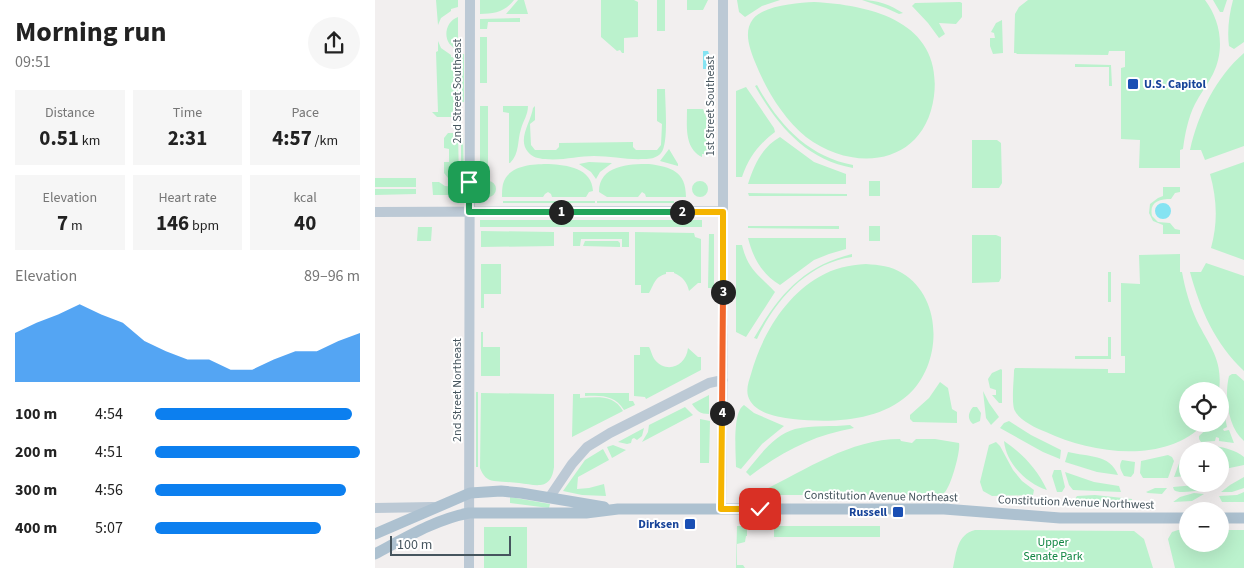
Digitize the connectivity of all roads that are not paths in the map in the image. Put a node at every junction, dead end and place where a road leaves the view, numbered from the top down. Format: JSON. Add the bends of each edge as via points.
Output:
{"nodes":[{"id":1,"x":469,"y":0,"type":"edge"},
{"id":2,"x":723,"y":0,"type":"edge"},
{"id":3,"x":375,"y":212,"type":"edge"},
{"id":4,"x":469,"y":212,"type":"junction"},
{"id":5,"x":723,"y":212,"type":"junction"},
{"id":6,"x":723,"y":380,"type":"junction"},
{"id":7,"x":470,"y":493,"type":"junction"},
{"id":8,"x":549,"y":498,"type":"junction"},
{"id":9,"x":434,"y":507,"type":"junction"},
{"id":10,"x":375,"y":508,"type":"edge"},
{"id":11,"x":618,"y":509,"type":"junction"},
{"id":12,"x":721,"y":509,"type":"junction"},
{"id":13,"x":965,"y":511,"type":"joint"},
{"id":14,"x":469,"y":513,"type":"junction"},
{"id":15,"x":1179,"y":518,"type":"edge"},
{"id":16,"x":1229,"y":518,"type":"edge"},
{"id":17,"x":1244,"y":518,"type":"edge"},
{"id":18,"x":375,"y":534,"type":"edge"},
{"id":19,"x":375,"y":547,"type":"edge"},
{"id":20,"x":387,"y":548,"type":"junction"},
{"id":21,"x":375,"y":554,"type":"edge"},
{"id":22,"x":469,"y":568,"type":"edge"}],
"edges":[{"from":1,"to":4,"type":"main road","name":"2nd Street Southeast"},
{"from":2,"to":5,"type":"main road","name":"1st Street Southeast"},
{"from":3,"to":4,"type":"main road"},
{"from":4,"to":5,"type":"main road"},
{"from":4,"to":7,"type":"main road","name":"2nd Street Northeast"},
{"from":5,"to":6,"type":"main road","name":"1st Street Southeast"},
{"from":6,"to":8,"type":"main road","via":[[709,383],[587,447]]},
{"from":6,"to":12,"type":"main road","name":"1st Street Southeast"},
{"from":7,"to":8,"type":"main road","name":"Constitution Avenue Northeast","via":[[511,492]]},
{"from":7,"to":9,"type":"main road","name":"Constitution Avenue Northeast"},
{"from":7,"to":14,"type":"main road","name":"2nd Street Northeast"},
{"from":8,"to":11,"type":"main road","name":"Constitution Avenue Northeast"},
{"from":9,"to":10,"type":"main road"},
{"from":9,"to":18,"type":"main road","name":"Constitution Avenue Northeast"},
{"from":11,"to":12,"type":"main road","name":"Constitution Avenue Northeast"},
{"from":11,"to":14,"type":"main road","name":"Constitution Avenue Northeast","via":[[586,513]]},
{"from":12,"to":13,"type":"main road","name":"Constitution Avenue Northeast"},
{"from":13,"to":15,"type":"main road","name":"Constitution Avenue Northwest","via":[[1067,518]]},
{"from":14,"to":20,"type":"main road","name":"Constitution Avenue Northeast","via":[[425,528]]},
{"from":14,"to":22,"type":"main road","name":"2nd Street Northeast"},
{"from":16,"to":17,"type":"main road"},
{"from":19,"to":20,"type":"main road"},
{"from":20,"to":21,"type":"main road","name":"Constitution Avenue Northeast"}]}
